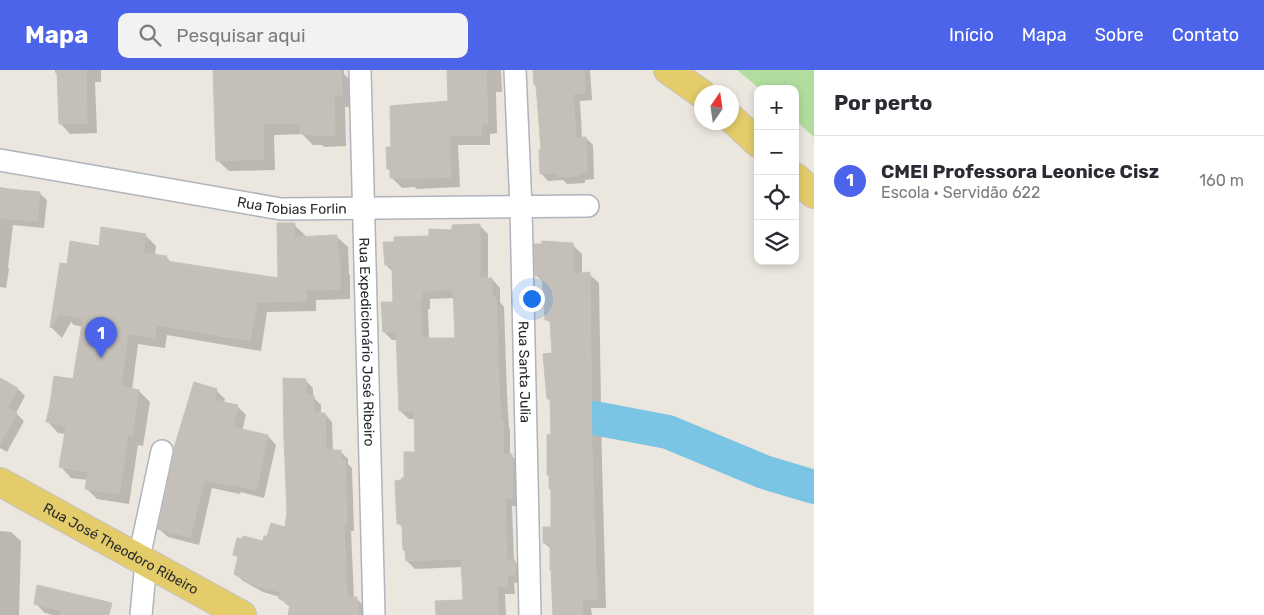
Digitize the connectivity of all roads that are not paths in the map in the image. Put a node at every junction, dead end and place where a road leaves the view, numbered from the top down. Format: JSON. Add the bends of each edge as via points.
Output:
{"nodes":[{"id":1,"x":360,"y":70,"type":"edge"},
{"id":2,"x":515,"y":70,"type":"edge"},
{"id":3,"x":668,"y":70,"type":"edge"},
{"id":4,"x":694,"y":88,"type":"edge"},
{"id":5,"x":739,"y":125,"type":"edge"},
{"id":6,"x":754,"y":139,"type":"edge"},
{"id":7,"x":0,"y":160,"type":"edge"},
{"id":8,"x":799,"y":181,"type":"edge"},
{"id":9,"x":814,"y":194,"type":"edge"},
{"id":10,"x":588,"y":206,"type":"dead end"},
{"id":11,"x":521,"y":207,"type":"junction"},
{"id":12,"x":364,"y":209,"type":"junction"},
{"id":13,"x":162,"y":451,"type":"dead end"},
{"id":14,"x":0,"y":482,"type":"edge"},
{"id":15,"x":143,"y":560,"type":"junction"},
{"id":16,"x":141,"y":615,"type":"edge"},
{"id":17,"x":242,"y":615,"type":"edge"},
{"id":18,"x":374,"y":615,"type":"edge"},
{"id":19,"x":530,"y":615,"type":"edge"}],
"edges":[{"from":1,"to":12,"type":"street","name":"Rua Expedicionário José Ribeiro"},
{"from":2,"to":11,"type":"street","name":"Rua Santa Julia"},
{"from":3,"to":4,"type":"main road"},
{"from":5,"to":6,"type":"main road"},
{"from":7,"to":12,"type":"street","name":"Rua Tobias Forlin","via":[[281,209]]},
{"from":8,"to":9,"type":"main road"},
{"from":10,"to":11,"type":"street","name":"Rua Tobias Forlin"},
{"from":11,"to":12,"type":"street","name":"Rua Tobias Forlin"},
{"from":11,"to":19,"type":"street","name":"Rua Santa Julia"},
{"from":12,"to":18,"type":"street","name":"Rua Expedicionário José Ribeiro"},
{"from":13,"to":15,"type":"street"},
{"from":14,"to":15,"type":"main road","name":"Rua José Theodoro Ribeiro"},
{"from":15,"to":16,"type":"street"},
{"from":15,"to":17,"type":"main road","name":"Rua José Theodoro Ribeiro"}]}
